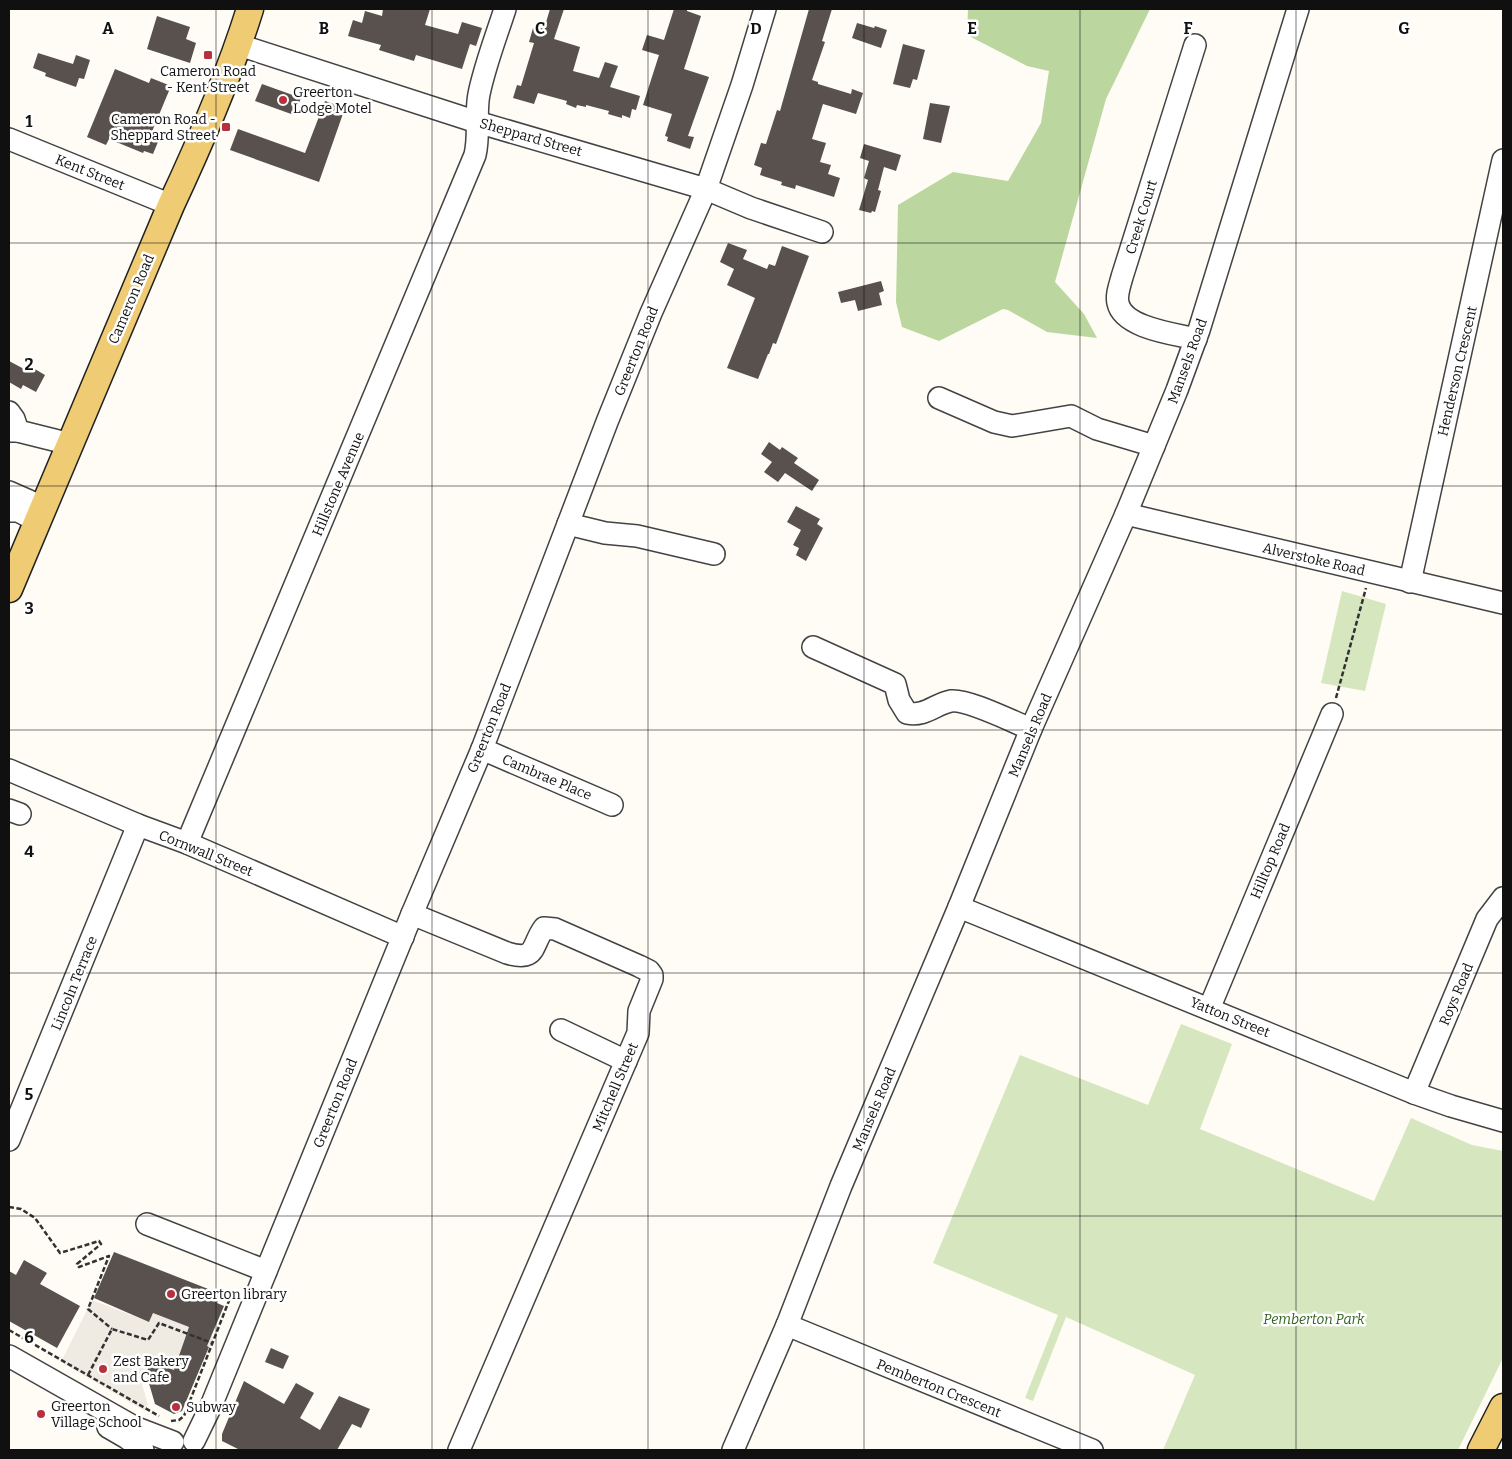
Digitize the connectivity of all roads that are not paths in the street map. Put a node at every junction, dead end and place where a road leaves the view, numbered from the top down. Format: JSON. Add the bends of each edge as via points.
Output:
{"nodes":[{"id":1,"x":250,"y":9,"type":"edge"},
{"id":2,"x":505,"y":9,"type":"edge"},
{"id":3,"x":765,"y":9,"type":"edge"},
{"id":4,"x":1298,"y":9,"type":"edge"},
{"id":5,"x":239,"y":45,"type":"junction"},
{"id":6,"x":1195,"y":45,"type":"dead end"},
{"id":7,"x":477,"y":122,"type":"junction"},
{"id":8,"x":9,"y":139,"type":"edge"},
{"id":9,"x":1503,"y":160,"type":"edge"},
{"id":10,"x":706,"y":189,"type":"junction"},
{"id":11,"x":171,"y":204,"type":"junction"},
{"id":12,"x":822,"y":232,"type":"dead end"},
{"id":13,"x":1196,"y":339,"type":"junction"},
{"id":14,"x":939,"y":398,"type":"dead end"},
{"id":15,"x":12,"y":425,"type":"edge"},
{"id":16,"x":70,"y":444,"type":"junction"},
{"id":17,"x":1154,"y":446,"type":"junction"},
{"id":18,"x":9,"y":492,"type":"edge"},
{"id":19,"x":9,"y":511,"type":"edge"},
{"id":20,"x":40,"y":514,"type":"junction"},
{"id":21,"x":1126,"y":514,"type":"junction"},
{"id":22,"x":568,"y":524,"type":"junction"},
{"id":23,"x":714,"y":554,"type":"dead end"},
{"id":24,"x":1410,"y":582,"type":"junction"},
{"id":25,"x":9,"y":589,"type":"edge"},
{"id":26,"x":1503,"y":603,"type":"edge"},
{"id":27,"x":813,"y":647,"type":"dead end"},
{"id":28,"x":1332,"y":714,"type":"road end"},
{"id":29,"x":1031,"y":729,"type":"junction"},
{"id":30,"x":482,"y":749,"type":"junction"},
{"id":31,"x":9,"y":770,"type":"edge"},
{"id":32,"x":612,"y":805,"type":"dead end"},
{"id":33,"x":138,"y":825,"type":"junction"},
{"id":34,"x":187,"y":843,"type":"junction"},
{"id":35,"x":1503,"y":898,"type":"edge"},
{"id":36,"x":959,"y":907,"type":"junction"},
{"id":37,"x":412,"y":914,"type":"junction"},
{"id":38,"x":403,"y":937,"type":"junction"},
{"id":39,"x":1208,"y":1009,"type":"junction"},
{"id":40,"x":561,"y":1030,"type":"dead end"},
{"id":41,"x":626,"y":1061,"type":"junction"},
{"id":42,"x":1414,"y":1094,"type":"junction"},
{"id":43,"x":1503,"y":1121,"type":"edge"},
{"id":44,"x":9,"y":1140,"type":"edge"},
{"id":45,"x":147,"y":1224,"type":"dead end"},
{"id":46,"x":266,"y":1271,"type":"junction"},
{"id":47,"x":787,"y":1325,"type":"junction"},
{"id":48,"x":9,"y":1356,"type":"edge"},
{"id":49,"x":9,"y":1371,"type":"edge"},
{"id":50,"x":1503,"y":1407,"type":"edge"},
{"id":51,"x":170,"y":1438,"type":"edge"},
{"id":52,"x":198,"y":1446,"type":"edge"},
{"id":53,"x":143,"y":1450,"type":"edge"},
{"id":54,"x":459,"y":1450,"type":"edge"},
{"id":55,"x":733,"y":1450,"type":"edge"},
{"id":56,"x":1092,"y":1450,"type":"edge"},
{"id":57,"x":1481,"y":1450,"type":"edge"}],
"edges":[{"from":1,"to":5,"type":"main road","name":"Cameron Road"},
{"from":2,"to":7,"type":"street","name":"Hillstone Avenue","via":[[479,93]]},
{"from":3,"to":10,"type":"street","name":"Greerton Road"},
{"from":4,"to":13,"type":"street","name":"Mansels Road"},
{"from":5,"to":7,"type":"street","name":"Sheppard Street"},
{"from":5,"to":11,"type":"main road","name":"Cameron Road"},
{"from":6,"to":13,"type":"street","name":"Creek Court","via":[[1122,277],[1118,306],[1129,320]]},
{"from":7,"to":10,"type":"street","name":"Sheppard Street"},
{"from":7,"to":34,"type":"street","name":"Hillstone Avenue","via":[[477,146],[469,170]]},
{"from":8,"to":11,"type":"street","name":"Kent Street"},
{"from":9,"to":24,"type":"street","name":"Henderson Crescent"},
{"from":10,"to":12,"type":"street","name":"Sheppard Street"},
{"from":10,"to":22,"type":"street","name":"Greerton Road","via":[[651,313]]},
{"from":11,"to":16,"type":"main road","name":"Cameron Road"},
{"from":13,"to":17,"type":"street","name":"Mansels Road"},
{"from":14,"to":17,"type":"street","via":[[994,422],[1012,426],[1071,416],[1097,429]]},
{"from":15,"to":16,"type":"street"},
{"from":16,"to":20,"type":"main road","name":"Cameron Road"},
{"from":17,"to":21,"type":"street","name":"Mansels Road"},
{"from":18,"to":20,"type":"street"},
{"from":19,"to":20,"type":"street"},
{"from":20,"to":25,"type":"main road","name":"Cameron Road"},
{"from":21,"to":24,"type":"street","name":"Alverstoke Road"},
{"from":21,"to":29,"type":"street","name":"Mansels Road"},
{"from":22,"to":23,"type":"street"},
{"from":22,"to":30,"type":"street","name":"Greerton Road"},
{"from":24,"to":26,"type":"street","name":"Alverstoke Road"},
{"from":27,"to":29,"type":"street","via":[[895,684],[907,713],[921,714],[942,704],[961,701]]},
{"from":28,"to":39,"type":"street","name":"Hilltop Road"},
{"from":29,"to":36,"type":"street","name":"Mansels Road"},
{"from":30,"to":32,"type":"street","name":"Cambrae Place"},
{"from":30,"to":37,"type":"street","name":"Greerton Road"},
{"from":31,"to":33,"type":"street","name":"Cornwall Street"},
{"from":33,"to":34,"type":"street","name":"Cornwall Street"},
{"from":33,"to":44,"type":"street","name":"Lincoln Terrace"},
{"from":34,"to":38,"type":"street","name":"Cornwall Street"},
{"from":35,"to":42,"type":"street","name":"Roys Road","via":[[1487,919]]},
{"from":36,"to":39,"type":"street","name":"Yatton Street"},
{"from":36,"to":47,"type":"street","name":"Mansels Road"},
{"from":37,"to":38,"type":"street","name":"Greerton Road"},
{"from":37,"to":41,"type":"street","name":"Mitchell Street","via":[[520,957],[535,946],[544,928],[555,929],[649,971],[652,979],[639,1012],[638,1033]]},
{"from":38,"to":46,"type":"street","name":"Greerton Road"},
{"from":39,"to":42,"type":"street","name":"Yatton Street"},
{"from":40,"to":41,"type":"street"},
{"from":41,"to":54,"type":"street","name":"Mitchell Street"},
{"from":42,"to":43,"type":"street","name":"Yatton Street"},
{"from":45,"to":46,"type":"street"},
{"from":46,"to":52,"type":"street","name":"Greerton Road"},
{"from":47,"to":55,"type":"street","name":"Mansels Road"},
{"from":47,"to":56,"type":"street","name":"Pemberton Crescent"},
{"from":48,"to":51,"type":"street","via":[[134,1426]]},
{"from":49,"to":53,"type":"street"},
{"from":50,"to":57,"type":"main road"},
{"from":51,"to":52,"type":"street","via":[[187,1439]]}]}
